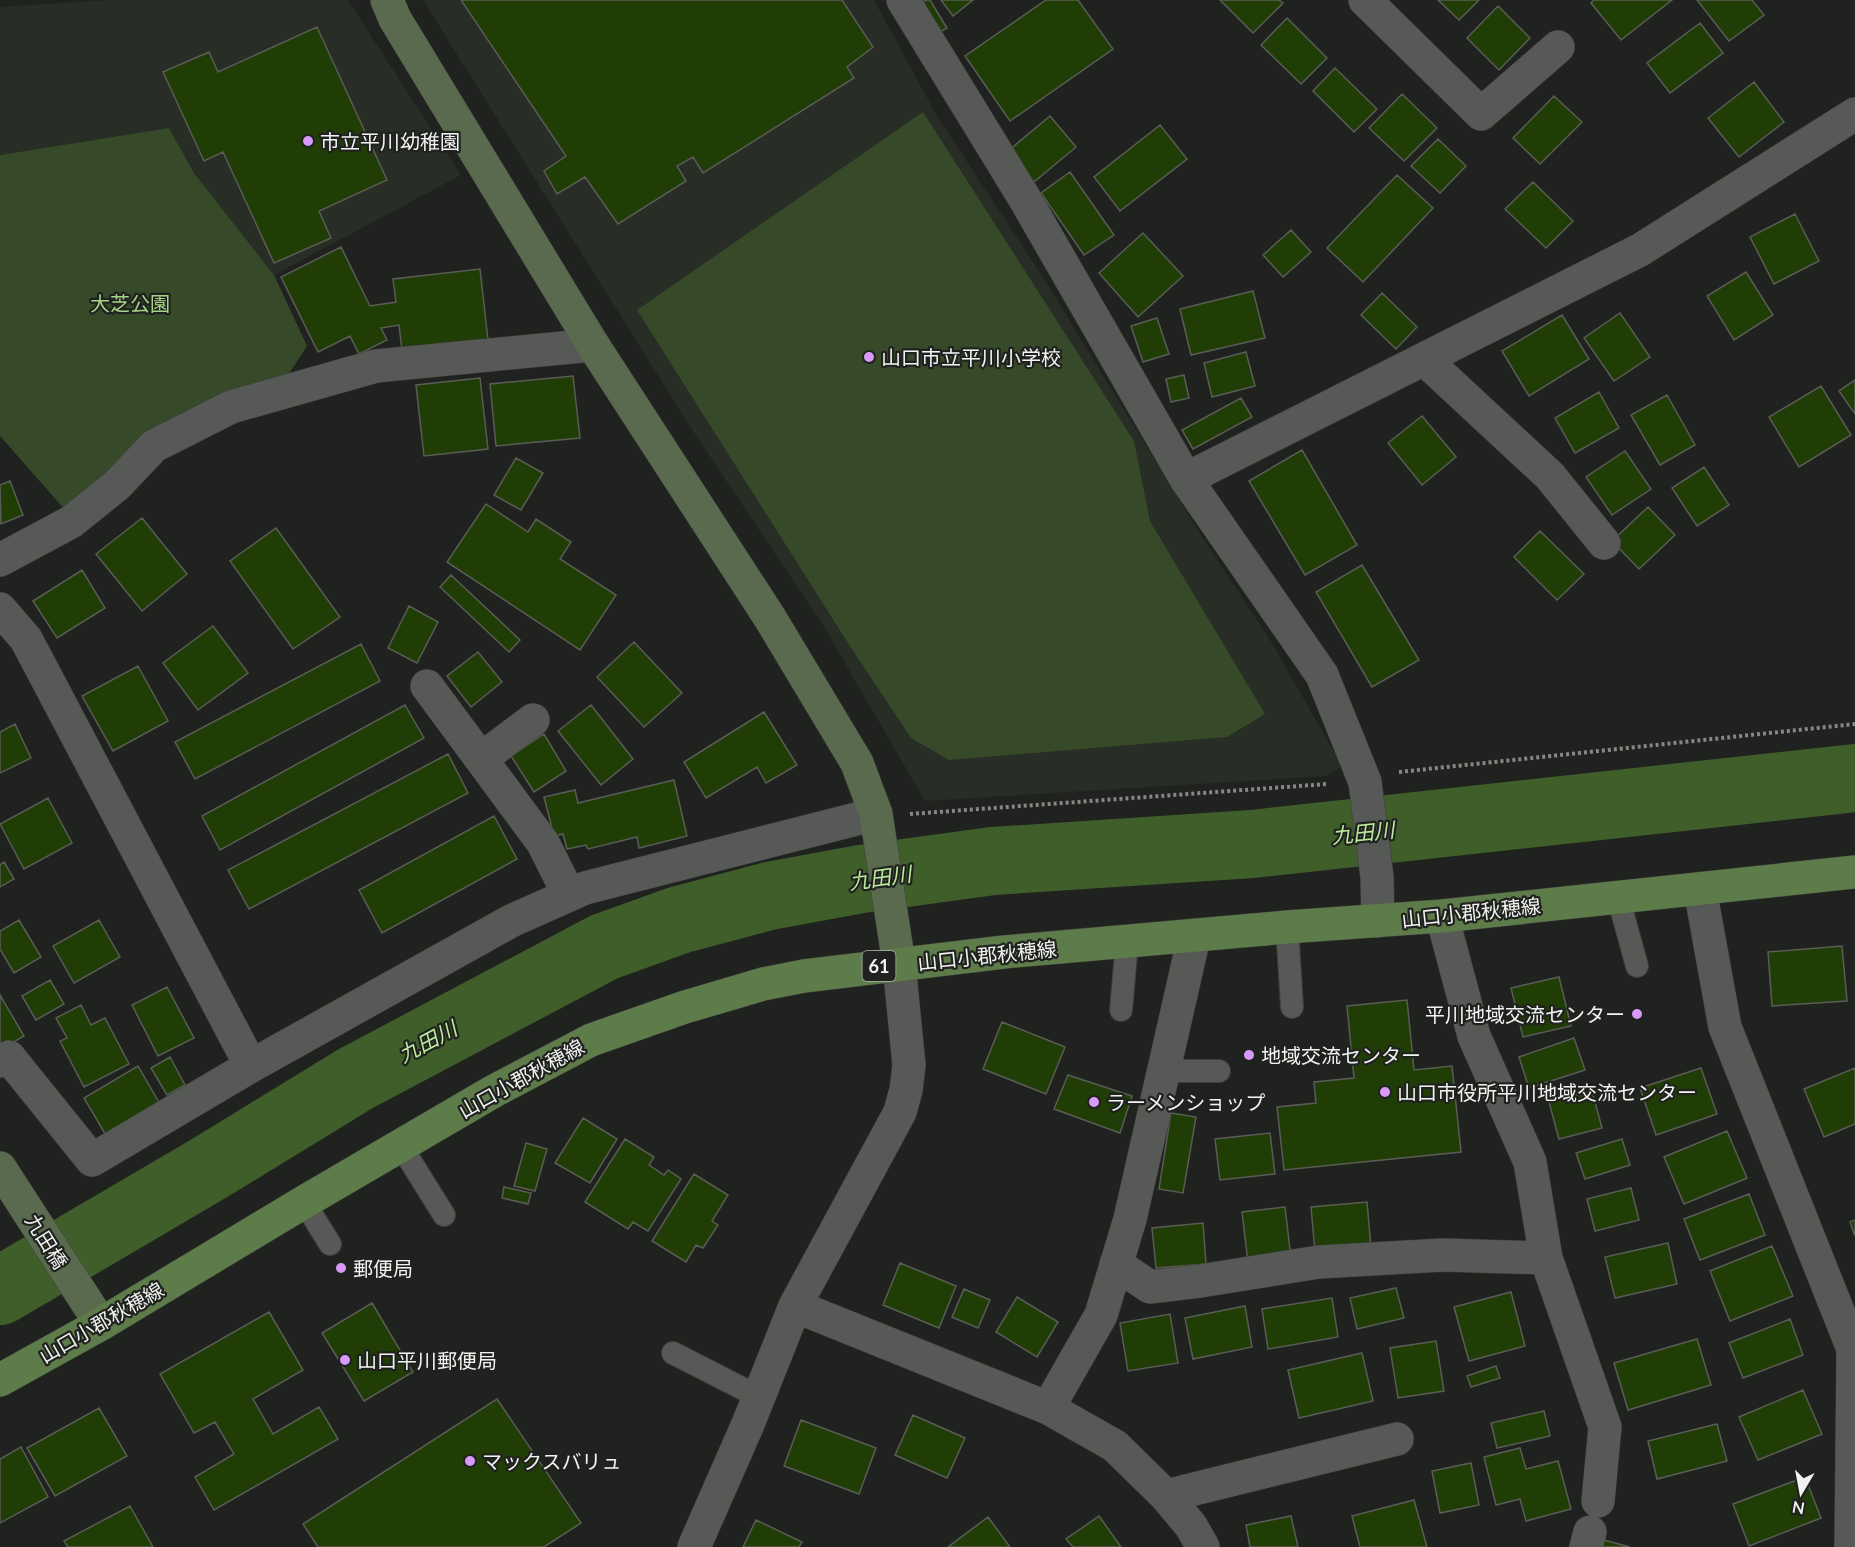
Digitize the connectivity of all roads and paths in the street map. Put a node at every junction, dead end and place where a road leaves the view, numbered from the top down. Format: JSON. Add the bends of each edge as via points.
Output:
{"nodes":[{"id":1,"x":387,"y":0,"type":"edge"},
{"id":2,"x":903,"y":0,"type":"edge"},
{"id":3,"x":1365,"y":0,"type":"edge"},
{"id":4,"x":1558,"y":47,"type":"dead end"},
{"id":5,"x":1855,"y":114,"type":"edge"},
{"id":6,"x":593,"y":345,"type":"junction"},
{"id":7,"x":1424,"y":359,"type":"junction"},
{"id":8,"x":1186,"y":479,"type":"junction"},
{"id":9,"x":1604,"y":543,"type":"dead end"},
{"id":10,"x":0,"y":560,"type":"edge"},
{"id":11,"x":0,"y":609,"type":"edge"},
{"id":12,"x":427,"y":686,"type":"dead end"},
{"id":13,"x":533,"y":720,"type":"dead end"},
{"id":14,"x":1855,"y":724,"type":"edge"},
{"id":15,"x":481,"y":759,"type":"junction"},
{"id":16,"x":1363,"y":778,"type":"junction"},
{"id":17,"x":877,"y":820,"type":"junction"},
{"id":18,"x":1855,"y":872,"type":"edge"},
{"id":19,"x":1700,"y":889,"type":"junction"},
{"id":20,"x":569,"y":895,"type":"junction"},
{"id":21,"x":1618,"y":897,"type":"junction"},
{"id":22,"x":1442,"y":916,"type":"junction"},
{"id":23,"x":1378,"y":921,"type":"junction"},
{"id":24,"x":1287,"y":927,"type":"junction"},
{"id":25,"x":1194,"y":937,"type":"junction"},
{"id":26,"x":1127,"y":942,"type":"junction"},
{"id":27,"x":899,"y":964,"type":"junction"},
{"id":28,"x":1637,"y":966,"type":"dead end"},
{"id":29,"x":1292,"y":1007,"type":"dead end"},
{"id":30,"x":1121,"y":1010,"type":"dead end"},
{"id":31,"x":0,"y":1061,"type":"edge"},
{"id":32,"x":251,"y":1065,"type":"junction"},
{"id":33,"x":1162,"y":1071,"type":"junction"},
{"id":34,"x":1219,"y":1071,"type":"dead end"},
{"id":35,"x":401,"y":1146,"type":"junction"},
{"id":36,"x":0,"y":1168,"type":"edge"},
{"id":37,"x":304,"y":1202,"type":"junction"},
{"id":38,"x":444,"y":1215,"type":"dead end"},
{"id":39,"x":330,"y":1244,"type":"dead end"},
{"id":40,"x":1546,"y":1258,"type":"junction"},
{"id":41,"x":1116,"y":1264,"type":"junction"},
{"id":42,"x":795,"y":1306,"type":"junction"},
{"id":43,"x":101,"y":1324,"type":"junction"},
{"id":44,"x":673,"y":1353,"type":"dead end"},
{"id":45,"x":0,"y":1380,"type":"edge"},
{"id":46,"x":759,"y":1397,"type":"junction"},
{"id":47,"x":1048,"y":1408,"type":"junction"},
{"id":48,"x":1397,"y":1439,"type":"dead end"},
{"id":49,"x":1166,"y":1496,"type":"junction"},
{"id":50,"x":1591,"y":1527,"type":"edge"},
{"id":51,"x":694,"y":1547,"type":"edge"},
{"id":52,"x":1203,"y":1547,"type":"edge"},
{"id":53,"x":1851,"y":1547,"type":"edge"}],
"edges":[{"from":1,"to":6,"type":"street"},
{"from":2,"to":8,"type":"street","via":[[1025,200]]},
{"from":3,"to":4,"type":"street","via":[[1481,114]]},
{"from":5,"to":7,"type":"street","via":[[1640,250]]},
{"from":6,"to":10,"type":"street","via":[[376,366],[231,407],[154,446],[117,485],[71,522]]},
{"from":6,"to":17,"type":"street","via":[[828,712],[857,763]]},
{"from":7,"to":8,"type":"street"},
{"from":7,"to":9,"type":"street","via":[[1550,477]]},
{"from":8,"to":16,"type":"street","via":[[1322,675]]},
{"from":11,"to":32,"type":"street","via":[[26,639]]},
{"from":12,"to":15,"type":"street"},
{"from":13,"to":15,"type":"street"},
{"from":14,"to":16,"type":"path"},
{"from":15,"to":20,"type":"street","via":[[543,843]]},
{"from":16,"to":17,"type":"path","via":[[1329,784],[914,814]]},
{"from":16,"to":23,"type":"street","via":[[1377,877]]},
{"from":17,"to":20,"type":"street","via":[[585,888]]},
{"from":17,"to":27,"type":"street"},
{"from":18,"to":19,"type":"main road","name":"山口小郡秋穂線","number":"61"},
{"from":19,"to":21,"type":"main road","name":"山口小郡秋穂線","number":"61"},
{"from":19,"to":53,"type":"street","via":[[1725,1026],[1853,1349]]},
{"from":20,"to":32,"type":"street","via":[[511,921]]},
{"from":21,"to":22,"type":"main road","name":"山口小郡秋穂線","number":"61"},
{"from":21,"to":28,"type":"lane"},
{"from":22,"to":23,"type":"main road","name":"山口小郡秋穂線","number":"61"},
{"from":22,"to":40,"type":"street","via":[[1474,1036],[1530,1162]]},
{"from":23,"to":24,"type":"main road","name":"山口小郡秋穂線","number":"61"},
{"from":24,"to":25,"type":"main road","name":"山口小郡秋穂線","number":"61"},
{"from":24,"to":29,"type":"lane"},
{"from":25,"to":26,"type":"main road","name":"山口小郡秋穂線","number":"61"},
{"from":25,"to":33,"type":"street"},
{"from":26,"to":27,"type":"main road","name":"山口小郡秋穂線","number":"61"},
{"from":26,"to":30,"type":"lane"},
{"from":27,"to":35,"type":"main road","name":"山口小郡秋穂線","number":"61","via":[[763,984],[591,1040]]},
{"from":27,"to":42,"type":"street","via":[[909,1065],[900,1112]]},
{"from":31,"to":32,"type":"street","via":[[9,1057],[92,1160]]},
{"from":33,"to":34,"type":"lane"},
{"from":33,"to":41,"type":"street","via":[[1130,1219]]},
{"from":35,"to":37,"type":"main road","name":"山口小郡秋穂線","number":"61"},
{"from":35,"to":38,"type":"lane"},
{"from":36,"to":43,"type":"street","name":"九田橋"},
{"from":37,"to":39,"type":"lane"},
{"from":37,"to":43,"type":"main road","name":"山口小郡秋穂線","number":"61"},
{"from":40,"to":41,"type":"street","via":[[1443,1255],[1319,1262],[1150,1287]]},
{"from":40,"to":50,"type":"street","via":[[1605,1427]]},
{"from":41,"to":47,"type":"street","via":[[1101,1315]]},
{"from":42,"to":46,"type":"street"},
{"from":42,"to":47,"type":"street"},
{"from":43,"to":45,"type":"main road","name":"山口小郡秋穂線","number":"61"},
{"from":44,"to":46,"type":"lane"},
{"from":46,"to":51,"type":"street"},
{"from":47,"to":49,"type":"street","via":[[1115,1446]]},
{"from":48,"to":49,"type":"street"},
{"from":49,"to":52,"type":"street"}]}
